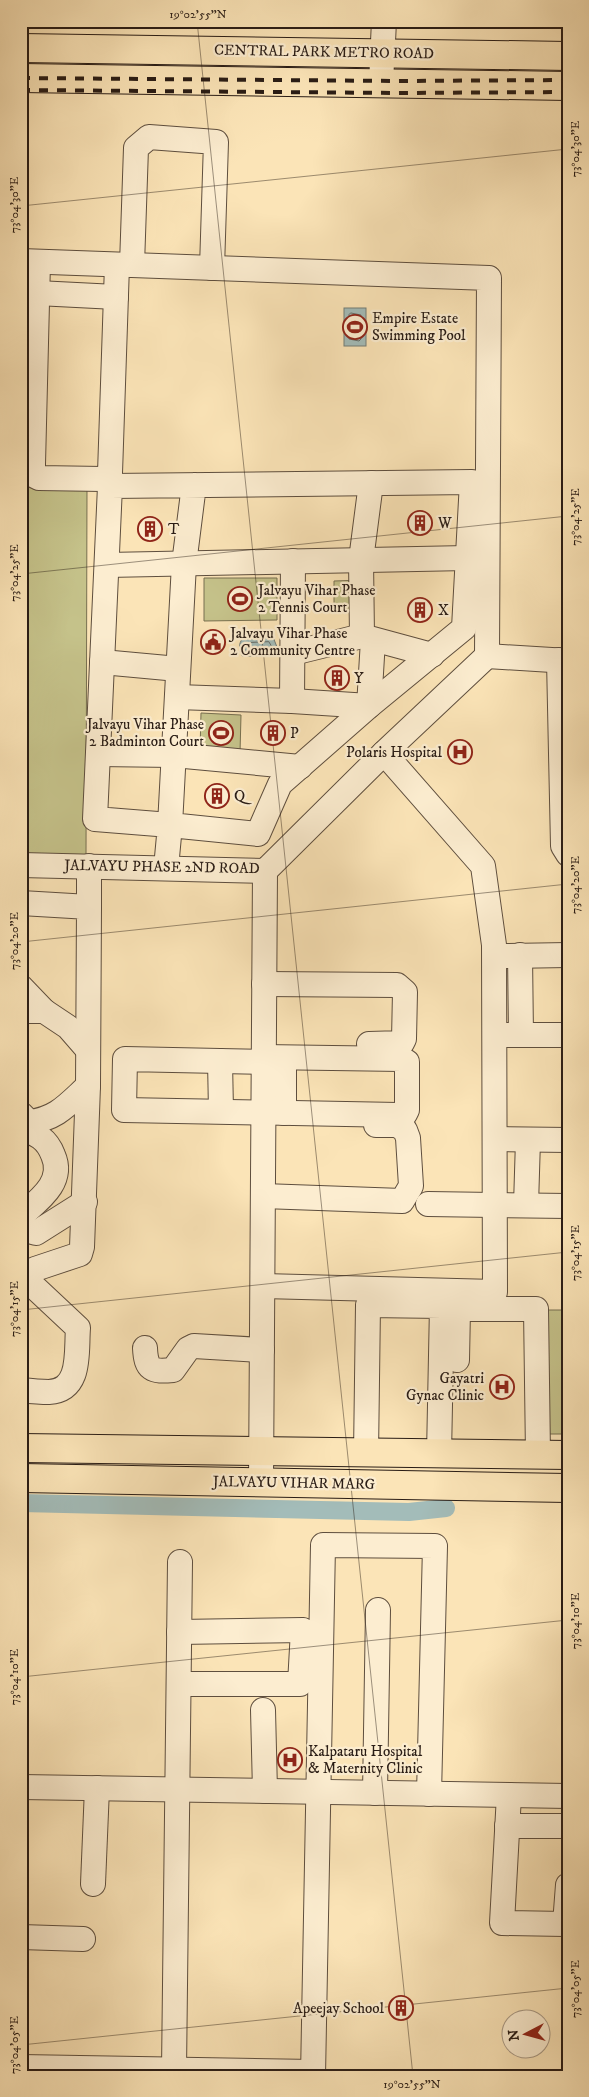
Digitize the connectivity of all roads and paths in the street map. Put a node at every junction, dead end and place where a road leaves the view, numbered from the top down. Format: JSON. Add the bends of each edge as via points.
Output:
{"nodes":[{"id":1,"x":384,"y":21,"type":"edge"},
{"id":2,"x":21,"y":48,"type":"edge"},
{"id":3,"x":383,"y":53,"type":"junction"},
{"id":4,"x":568,"y":56,"type":"edge"},
{"id":5,"x":21,"y":78,"type":"edge"},
{"id":6,"x":381,"y":83,"type":"junction"},
{"id":7,"x":568,"y":86,"type":"edge"},
{"id":8,"x":27,"y":262,"type":"edge"},
{"id":9,"x":124,"y":265,"type":"junction"},
{"id":10,"x":212,"y":268,"type":"junction"},
{"id":11,"x":37,"y":293,"type":"junction"},
{"id":12,"x":116,"y":296,"type":"junction"},
{"id":13,"x":127,"y":451,"type":"dead end"},
{"id":14,"x":21,"y":467,"type":"edge"},
{"id":15,"x":371,"y":483,"type":"junction"},
{"id":16,"x":194,"y":485,"type":"junction"},
{"id":17,"x":468,"y":558,"type":"junction"},
{"id":18,"x":361,"y":560,"type":"junction"},
{"id":19,"x":293,"y":561,"type":"junction"},
{"id":20,"x":184,"y":564,"type":"junction"},
{"id":21,"x":107,"y":565,"type":"junction"},
{"id":22,"x":367,"y":638,"type":"junction"},
{"id":23,"x":292,"y":653,"type":"junction"},
{"id":24,"x":432,"y":655,"type":"junction"},
{"id":25,"x":487,"y":656,"type":"junction"},
{"id":26,"x":563,"y":660,"type":"edge"},
{"id":27,"x":102,"y":662,"type":"junction"},
{"id":28,"x":178,"y":669,"type":"junction"},
{"id":29,"x":177,"y":698,"type":"junction"},
{"id":30,"x":292,"y":701,"type":"junction"},
{"id":31,"x":369,"y":706,"type":"junction"},
{"id":32,"x":384,"y":753,"type":"junction"},
{"id":33,"x":98,"y":754,"type":"junction"},
{"id":34,"x":174,"y":755,"type":"junction"},
{"id":35,"x":300,"y":768,"type":"junction"},
{"id":36,"x":170,"y":825,"type":"junction"},
{"id":37,"x":568,"y":854,"type":"edge"},
{"id":38,"x":21,"y":865,"type":"edge"},
{"id":39,"x":89,"y":866,"type":"junction"},
{"id":40,"x":166,"y":868,"type":"junction"},
{"id":41,"x":265,"y":871,"type":"junction"},
{"id":42,"x":21,"y":903,"type":"edge"},
{"id":43,"x":89,"y":907,"type":"junction"},
{"id":44,"x":520,"y":955,"type":"junction"},
{"id":45,"x":568,"y":955,"type":"edge"},
{"id":46,"x":494,"y":956,"type":"junction"},
{"id":47,"x":264,"y":984,"type":"junction"},
{"id":48,"x":21,"y":987,"type":"edge"},
{"id":49,"x":21,"y":1011,"type":"edge"},
{"id":50,"x":44,"y":1011,"type":"junction"},
{"id":51,"x":493,"y":1035,"type":"junction"},
{"id":52,"x":521,"y":1035,"type":"junction"},
{"id":53,"x":568,"y":1035,"type":"edge"},
{"id":54,"x":88,"y":1050,"type":"junction"},
{"id":55,"x":268,"y":1055,"type":"junction"},
{"id":56,"x":220,"y":1061,"type":"junction"},
{"id":57,"x":88,"y":1086,"type":"junction"},
{"id":58,"x":221,"y":1112,"type":"junction"},
{"id":59,"x":21,"y":1114,"type":"edge"},
{"id":60,"x":270,"y":1117,"type":"junction"},
{"id":61,"x":21,"y":1128,"type":"edge"},
{"id":62,"x":495,"y":1139,"type":"junction"},
{"id":63,"x":528,"y":1140,"type":"junction"},
{"id":64,"x":568,"y":1140,"type":"edge"},
{"id":65,"x":263,"y":1196,"type":"junction"},
{"id":66,"x":85,"y":1202,"type":"junction"},
{"id":67,"x":428,"y":1204,"type":"dead end"},
{"id":68,"x":495,"y":1204,"type":"junction"},
{"id":69,"x":526,"y":1205,"type":"junction"},
{"id":70,"x":568,"y":1206,"type":"edge"},
{"id":71,"x":26,"y":1226,"type":"edge"},
{"id":72,"x":29,"y":1280,"type":"edge"},
{"id":73,"x":263,"y":1286,"type":"junction"},
{"id":74,"x":145,"y":1348,"type":"dead end"},
{"id":75,"x":262,"y":1350,"type":"junction"},
{"id":76,"x":21,"y":1390,"type":"edge"},
{"id":77,"x":21,"y":1448,"type":"edge"},
{"id":78,"x":262,"y":1452,"type":"junction"},
{"id":79,"x":366,"y":1454,"type":"junction"},
{"id":80,"x":447,"y":1454,"type":"junction"},
{"id":81,"x":538,"y":1455,"type":"junction"},
{"id":82,"x":568,"y":1455,"type":"edge"},
{"id":83,"x":21,"y":1478,"type":"edge"},
{"id":84,"x":261,"y":1483,"type":"junction"},
{"id":85,"x":568,"y":1488,"type":"edge"},
{"id":86,"x":180,"y":1562,"type":"dead end"},
{"id":87,"x":378,"y":1610,"type":"dead end"},
{"id":88,"x":179,"y":1632,"type":"junction"},
{"id":89,"x":179,"y":1684,"type":"junction"},
{"id":90,"x":262,"y":1710,"type":"dead end"},
{"id":91,"x":21,"y":1787,"type":"edge"},
{"id":92,"x":97,"y":1788,"type":"junction"},
{"id":93,"x":178,"y":1789,"type":"junction"},
{"id":94,"x":264,"y":1791,"type":"junction"},
{"id":95,"x":317,"y":1792,"type":"junction"},
{"id":96,"x":375,"y":1793,"type":"junction"},
{"id":97,"x":430,"y":1794,"type":"junction"},
{"id":98,"x":509,"y":1795,"type":"junction"},
{"id":99,"x":568,"y":1796,"type":"edge"},
{"id":100,"x":507,"y":1826,"type":"junction"},
{"id":101,"x":568,"y":1826,"type":"edge"},
{"id":102,"x":93,"y":1884,"type":"dead end"},
{"id":103,"x":568,"y":1885,"type":"edge"},
{"id":104,"x":21,"y":1937,"type":"edge"},
{"id":105,"x":83,"y":1939,"type":"dead end"},
{"id":106,"x":21,"y":2067,"type":"edge"},
{"id":107,"x":174,"y":2070,"type":"junction"},
{"id":108,"x":96,"y":2072,"type":"edge"},
{"id":109,"x":313,"y":2074,"type":"edge"}],
"edges":[{"from":1,"to":3,"type":"street"},
{"from":2,"to":3,"type":"main road","name":"CENTRAL PARK METRO ROAD"},
{"from":3,"to":4,"type":"main road","name":"CENTRAL PARK METRO ROAD"},
{"from":3,"to":6,"type":"street"},
{"from":5,"to":6,"type":"main road","name":"CENTRAL PARK METRO ROAD"},
{"from":6,"to":7,"type":"main road","name":"CENTRAL PARK METRO ROAD"},
{"from":8,"to":9,"type":"street"},
{"from":8,"to":11,"type":"street"},
{"from":8,"to":14,"type":"street"},
{"from":9,"to":10,"type":"street"},
{"from":9,"to":10,"type":"street","via":[[136,148],[149,137],[216,142]]},
{"from":9,"to":12,"type":"street"},
{"from":9,"to":13,"type":"street","via":[[127,293]]},
{"from":10,"to":25,"type":"street","via":[[489,278],[482,371]]},
{"from":11,"to":12,"type":"street"},
{"from":11,"to":12,"type":"street","via":[[33,475],[39,478],[103,479],[110,474]]},
{"from":15,"to":16,"type":"street"},
{"from":15,"to":17,"type":"street","via":[[472,482]]},
{"from":15,"to":18,"type":"street"},
{"from":16,"to":20,"type":"street"},
{"from":16,"to":21,"type":"street","via":[[110,486]]},
{"from":17,"to":18,"type":"street"},
{"from":17,"to":24,"type":"street","via":[[464,628]]},
{"from":18,"to":19,"type":"street"},
{"from":18,"to":22,"type":"street"},
{"from":19,"to":20,"type":"street"},
{"from":19,"to":23,"type":"street"},
{"from":20,"to":21,"type":"street"},
{"from":20,"to":28,"type":"street"},
{"from":21,"to":27,"type":"street"},
{"from":22,"to":23,"type":"street"},
{"from":22,"to":24,"type":"street"},
{"from":22,"to":31,"type":"street"},
{"from":23,"to":30,"type":"street"},
{"from":24,"to":31,"type":"street"},
{"from":25,"to":26,"type":"street"},
{"from":25,"to":32,"type":"street","name":"JALVAYU PHASE 2ND ROAD"},
{"from":26,"to":37,"type":"street","via":[[563,846]]},
{"from":27,"to":28,"type":"street"},
{"from":27,"to":33,"type":"street"},
{"from":28,"to":29,"type":"street"},
{"from":29,"to":30,"type":"street"},
{"from":29,"to":34,"type":"street"},
{"from":30,"to":31,"type":"street"},
{"from":31,"to":35,"type":"street"},
{"from":32,"to":41,"type":"street","name":"JALVAYU PHASE 2ND ROAD"},
{"from":32,"to":46,"type":"street","via":[[483,866]]},
{"from":33,"to":34,"type":"street"},
{"from":33,"to":36,"type":"street","via":[[95,819]]},
{"from":34,"to":35,"type":"street"},
{"from":34,"to":36,"type":"street"},
{"from":35,"to":36,"type":"street","via":[[280,784],[258,834]]},
{"from":36,"to":40,"type":"street"},
{"from":38,"to":39,"type":"street","name":"JALVAYU PHASE 2ND ROAD"},
{"from":39,"to":40,"type":"street","name":"JALVAYU PHASE 2ND ROAD"},
{"from":39,"to":43,"type":"street"},
{"from":40,"to":41,"type":"street","name":"JALVAYU PHASE 2ND ROAD"},
{"from":41,"to":47,"type":"street"},
{"from":42,"to":43,"type":"street"},
{"from":43,"to":54,"type":"street"},
{"from":44,"to":45,"type":"street"},
{"from":44,"to":46,"type":"street"},
{"from":44,"to":52,"type":"street"},
{"from":46,"to":51,"type":"street"},
{"from":47,"to":55,"type":"street"},
{"from":47,"to":55,"type":"street","via":[[396,985],[405,992],[402,1043]]},
{"from":48,"to":50,"type":"street"},
{"from":49,"to":50,"type":"street"},
{"from":50,"to":54,"type":"street","via":[[68,1027]]},
{"from":51,"to":52,"type":"street"},
{"from":51,"to":62,"type":"street"},
{"from":52,"to":53,"type":"street"},
{"from":54,"to":57,"type":"street"},
{"from":55,"to":56,"type":"street"},
{"from":55,"to":60,"type":"street"},
{"from":55,"to":60,"type":"street","via":[[407,1062],[405,1114]]},
{"from":56,"to":58,"type":"street"},
{"from":56,"to":58,"type":"street","via":[[125,1059],[124,1110]]},
{"from":57,"to":59,"type":"street","via":[[58,1114],[44,1120],[29,1122]]},
{"from":57,"to":66,"type":"street"},
{"from":58,"to":60,"type":"street"},
{"from":60,"to":65,"type":"street"},
{"from":60,"to":65,"type":"street","via":[[397,1125],[408,1138],[411,1186],[402,1201],[394,1202]]},
{"from":61,"to":71,"type":"street","via":[[42,1137],[56,1161],[58,1172]]},
{"from":62,"to":63,"type":"street"},
{"from":62,"to":68,"type":"street"},
{"from":63,"to":64,"type":"street"},
{"from":63,"to":69,"type":"street"},
{"from":65,"to":73,"type":"street"},
{"from":66,"to":71,"type":"street"},
{"from":66,"to":72,"type":"street","via":[[80,1254]]},
{"from":67,"to":68,"type":"street"},
{"from":68,"to":69,"type":"street"},
{"from":68,"to":73,"type":"street","via":[[495,1292]]},
{"from":69,"to":70,"type":"street"},
{"from":71,"to":72,"type":"street"},
{"from":72,"to":76,"type":"street","via":[[78,1328],[75,1373],[66,1387],[50,1392]]},
{"from":73,"to":75,"type":"street"},
{"from":74,"to":75,"type":"street","via":[[146,1362],[157,1371],[173,1370],[188,1349],[194,1346]]},
{"from":75,"to":78,"type":"street"},
{"from":77,"to":78,"type":"main road","name":"JALVAYU VIHAR MARG"},
{"from":78,"to":79,"type":"main road","name":"JALVAYU VIHAR MARG"},
{"from":78,"to":84,"type":"street"},
{"from":79,"to":80,"type":"main road","name":"JALVAYU VIHAR MARG"},
{"from":79,"to":80,"type":"street","via":[[368,1305],[442,1306]]},
{"from":80,"to":81,"type":"main road","name":"JALVAYU VIHAR MARG"},
{"from":80,"to":81,"type":"street","via":[[458,1308],[536,1309]]},
{"from":81,"to":82,"type":"main road","name":"JALVAYU VIHAR MARG"},
{"from":83,"to":84,"type":"main road","name":"JALVAYU VIHAR MARG"},
{"from":84,"to":85,"type":"main road","name":"JALVAYU VIHAR MARG"},
{"from":86,"to":88,"type":"street"},
{"from":87,"to":96,"type":"street"},
{"from":88,"to":89,"type":"street"},
{"from":88,"to":89,"type":"street","via":[[302,1630],[300,1684]]},
{"from":89,"to":93,"type":"street"},
{"from":90,"to":94,"type":"street"},
{"from":91,"to":92,"type":"street"},
{"from":92,"to":93,"type":"street"},
{"from":92,"to":102,"type":"street"},
{"from":93,"to":94,"type":"street"},
{"from":93,"to":107,"type":"street"},
{"from":94,"to":95,"type":"street"},
{"from":95,"to":96,"type":"street"},
{"from":95,"to":97,"type":"street","via":[[323,1546],[435,1546]]},
{"from":95,"to":109,"type":"street"},
{"from":96,"to":97,"type":"street"},
{"from":97,"to":98,"type":"street"},
{"from":98,"to":99,"type":"street"},
{"from":98,"to":100,"type":"street"},
{"from":100,"to":101,"type":"street"},
{"from":100,"to":103,"type":"street","via":[[502,1923],[565,1924]]},
{"from":104,"to":105,"type":"street"},
{"from":106,"to":108,"type":"street"},
{"from":107,"to":108,"type":"street"},
{"from":107,"to":109,"type":"street"}]}
